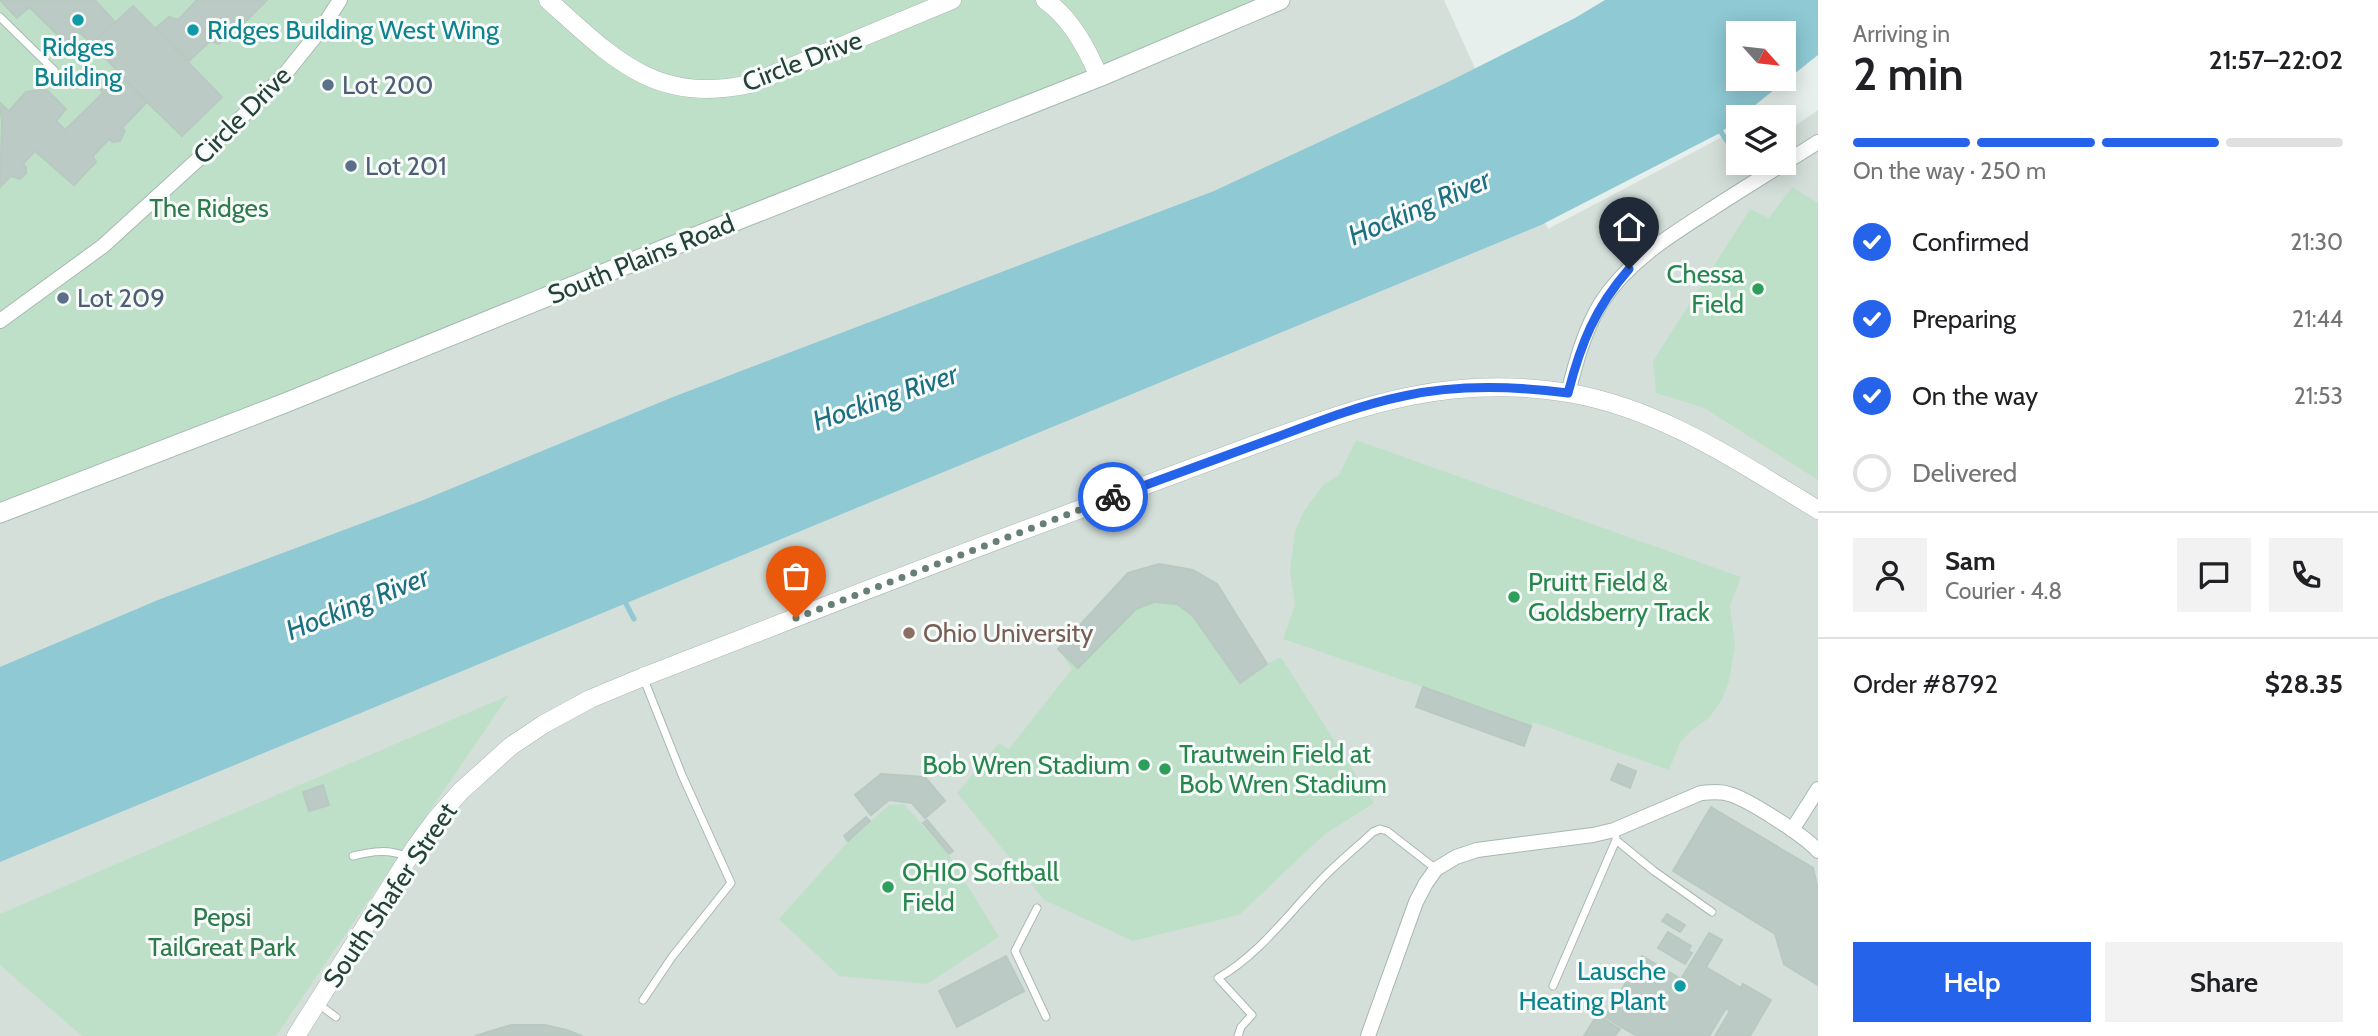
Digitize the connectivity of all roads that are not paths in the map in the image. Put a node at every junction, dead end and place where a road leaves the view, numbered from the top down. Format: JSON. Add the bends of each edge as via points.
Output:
{"nodes":[{"id":1,"x":340,"y":0,"type":"edge"},
{"id":2,"x":548,"y":0,"type":"edge"},
{"id":3,"x":953,"y":0,"type":"edge"},
{"id":4,"x":1045,"y":0,"type":"edge"},
{"id":5,"x":1280,"y":0,"type":"edge"},
{"id":6,"x":0,"y":17,"type":"edge"},
{"id":7,"x":54,"y":70,"type":"dead end"},
{"id":8,"x":1099,"y":77,"type":"junction"},
{"id":9,"x":1818,"y":142,"type":"edge"},
{"id":10,"x":0,"y":321,"type":"edge"},
{"id":11,"x":1568,"y":393,"type":"junction"},
{"id":12,"x":1818,"y":510,"type":"edge"},
{"id":13,"x":0,"y":513,"type":"edge"},
{"id":14,"x":643,"y":677,"type":"junction"},
{"id":15,"x":1818,"y":789,"type":"edge"},
{"id":16,"x":1792,"y":830,"type":"junction"},
{"id":17,"x":1615,"y":835,"type":"junction"},
{"id":18,"x":1818,"y":851,"type":"edge"},
{"id":19,"x":353,"y":856,"type":"dead end"},
{"id":20,"x":409,"y":857,"type":"junction"},
{"id":21,"x":1436,"y":869,"type":"junction"},
{"id":22,"x":1037,"y":908,"type":"dead end"},
{"id":23,"x":1712,"y":912,"type":"dead end"},
{"id":24,"x":1553,"y":986,"type":"dead end"},
{"id":25,"x":643,"y":1000,"type":"dead end"},
{"id":26,"x":317,"y":1003,"type":"junction"},
{"id":27,"x":336,"y":1017,"type":"dead end"},
{"id":28,"x":1046,"y":1017,"type":"dead end"},
{"id":29,"x":296,"y":1036,"type":"edge"},
{"id":30,"x":1238,"y":1036,"type":"edge"},
{"id":31,"x":1367,"y":1036,"type":"edge"}],
"edges":[{"from":1,"to":10,"type":"street","name":"Circle Drive","via":[[285,74],[216,143],[103,246]]},
{"from":2,"to":3,"type":"street","name":"Circle Drive","via":[[629,68],[651,80],[707,90],[750,84]]},
{"from":4,"to":8,"type":"street","via":[[1081,38]]},
{"from":5,"to":8,"type":"main road","name":"South Plains Road"},
{"from":6,"to":7,"type":"lane"},
{"from":8,"to":13,"type":"main road","name":"South Plains Road"},
{"from":9,"to":11,"type":"street","via":[[1660,242],[1629,269],[1592,319]]},
{"from":11,"to":12,"type":"street","name":"South Shafer Street","via":[[1612,403],[1674,426]]},
{"from":11,"to":14,"type":"street","name":"South Shafer Street","via":[[1498,387],[1450,389],[1352,410]]},
{"from":14,"to":20,"type":"street","name":"South Shafer Street","via":[[590,699],[512,746],[461,790]]},
{"from":14,"to":25,"type":"lane","via":[[731,883]]},
{"from":15,"to":16,"type":"street"},
{"from":16,"to":17,"type":"street","via":[[1738,797],[1717,792],[1701,793]]},
{"from":16,"to":18,"type":"street"},
{"from":17,"to":21,"type":"street","via":[[1476,850]]},
{"from":17,"to":23,"type":"lane","via":[[1654,871]]},
{"from":17,"to":24,"type":"lane"},
{"from":19,"to":20,"type":"lane","via":[[385,851]]},
{"from":20,"to":26,"type":"street","name":"South Shafer Street"},
{"from":21,"to":30,"type":"lane","via":[[1387,831],[1373,832],[1234,969],[1218,978],[1252,1015]]},
{"from":21,"to":31,"type":"street","via":[[1416,902]]},
{"from":22,"to":28,"type":"lane","via":[[1015,951]]},
{"from":26,"to":27,"type":"lane"},
{"from":26,"to":29,"type":"street","name":"South Shafer Street"}]}
